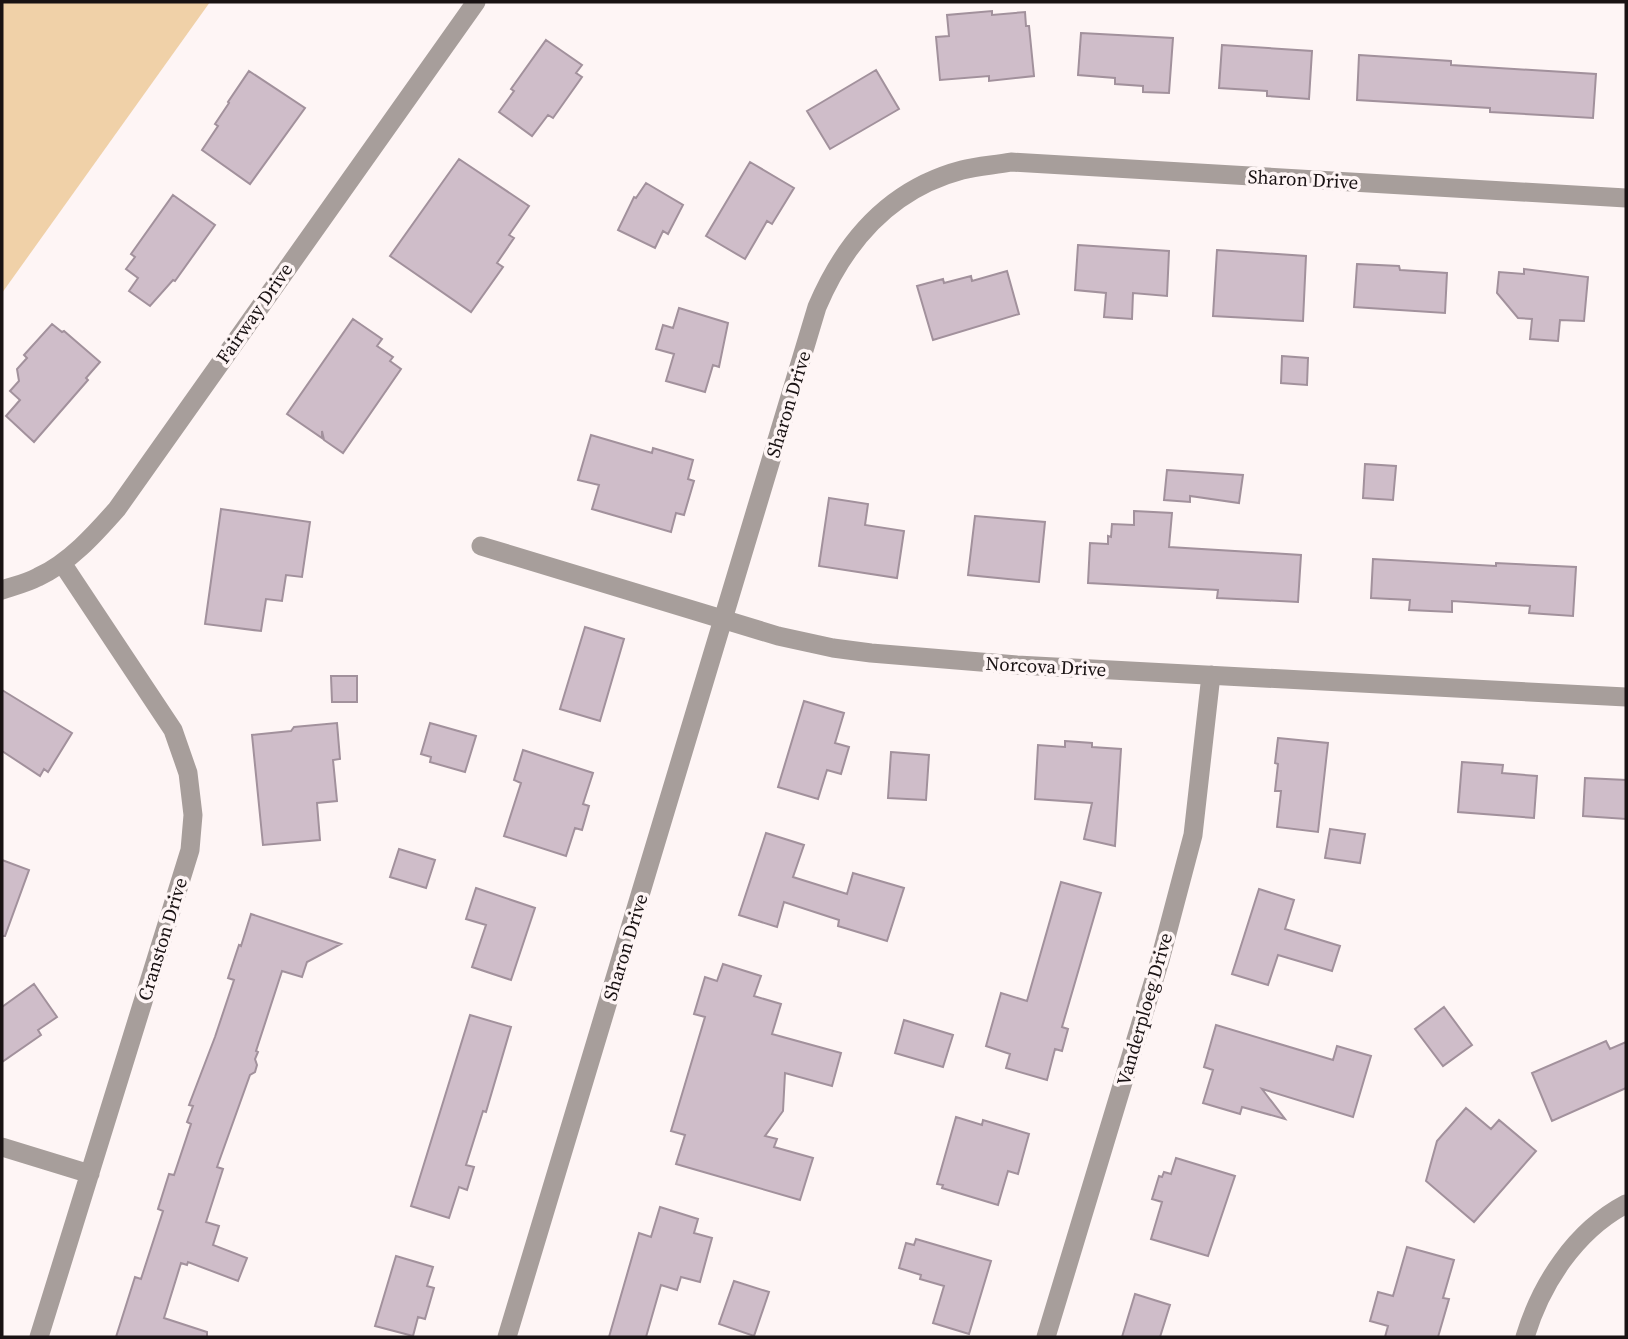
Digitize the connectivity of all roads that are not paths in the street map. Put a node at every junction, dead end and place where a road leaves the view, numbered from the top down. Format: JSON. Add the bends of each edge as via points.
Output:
{"nodes":[{"id":1,"x":476,"y":2,"type":"edge"},
{"id":2,"x":1626,"y":198,"type":"edge"},
{"id":3,"x":481,"y":547,"type":"dead end"},
{"id":4,"x":62,"y":563,"type":"junction"},
{"id":5,"x":2,"y":590,"type":"edge"},
{"id":6,"x":723,"y":620,"type":"junction"},
{"id":7,"x":1211,"y":675,"type":"junction"},
{"id":8,"x":1626,"y":697,"type":"edge"},
{"id":9,"x":2,"y":1147,"type":"edge"},
{"id":10,"x":90,"y":1174,"type":"junction"},
{"id":11,"x":1626,"y":1204,"type":"edge"},
{"id":12,"x":39,"y":1337,"type":"edge"},
{"id":13,"x":507,"y":1337,"type":"edge"},
{"id":14,"x":1046,"y":1337,"type":"edge"},
{"id":15,"x":1525,"y":1337,"type":"edge"}],
"edges":[{"from":1,"to":4,"type":"street","name":"Fairway Drive","via":[[117,509]]},
{"from":2,"to":6,"type":"street","name":"Sharon Drive","via":[[1010,162],[962,170],[921,186],[872,220],[830,277]]},
{"from":3,"to":6,"type":"street","name":"Norcova Drive"},
{"from":4,"to":5,"type":"street","name":"Fairway Drive"},
{"from":4,"to":10,"type":"street","name":"Cranston Drive","via":[[173,730],[188,772],[193,815],[190,850]]},
{"from":6,"to":7,"type":"street","name":"Norcova Drive","via":[[778,636],[871,653]]},
{"from":6,"to":13,"type":"street","name":"Sharon Drive"},
{"from":7,"to":8,"type":"street","name":"Norcova Drive"},
{"from":7,"to":14,"type":"street","name":"Vanderploeg Drive","via":[[1194,835]]},
{"from":9,"to":10,"type":"street"},
{"from":10,"to":12,"type":"street","name":"Cranston Drive"},
{"from":11,"to":15,"type":"street","via":[[1588,1232],[1556,1269]]}]}
